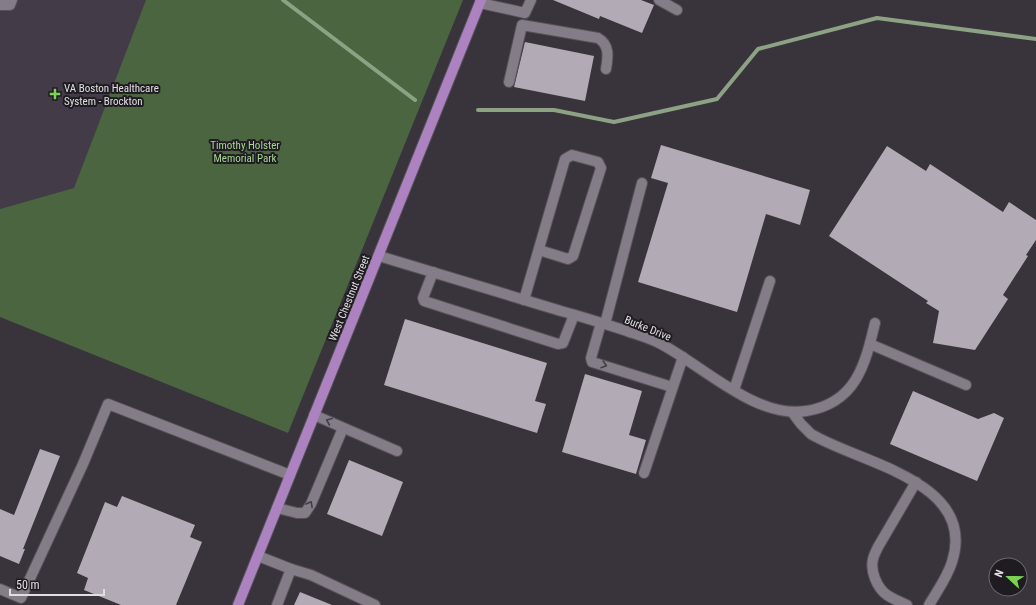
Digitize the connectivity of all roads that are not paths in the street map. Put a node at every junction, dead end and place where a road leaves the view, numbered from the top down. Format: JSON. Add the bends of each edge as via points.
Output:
{"nodes":[{"id":1,"x":12,"y":0,"type":"edge"},
{"id":2,"x":531,"y":0,"type":"edge"},
{"id":3,"x":659,"y":0,"type":"edge"},
{"id":4,"x":481,"y":2,"type":"edge"},
{"id":5,"x":0,"y":5,"type":"edge"},
{"id":6,"x":677,"y":10,"type":"dead end"},
{"id":7,"x":524,"y":13,"type":"junction"},
{"id":8,"x":522,"y":25,"type":"junction"},
{"id":9,"x":606,"y":69,"type":"dead end"},
{"id":10,"x":509,"y":82,"type":"dead end"},
{"id":11,"x":642,"y":183,"type":"dead end"},
{"id":12,"x":539,"y":250,"type":"junction"},
{"id":13,"x":379,"y":256,"type":"junction"},
{"id":14,"x":433,"y":272,"type":"junction"},
{"id":15,"x":770,"y":281,"type":"dead end"},
{"id":16,"x":524,"y":300,"type":"junction"},
{"id":17,"x":574,"y":315,"type":"junction"},
{"id":18,"x":603,"y":323,"type":"junction"},
{"id":19,"x":875,"y":323,"type":"dead end"},
{"id":20,"x":870,"y":344,"type":"junction"},
{"id":21,"x":683,"y":357,"type":"junction"},
{"id":22,"x":966,"y":385,"type":"dead end"},
{"id":23,"x":672,"y":388,"type":"junction"},
{"id":24,"x":734,"y":390,"type":"junction"},
{"id":25,"x":792,"y":412,"type":"junction"},
{"id":26,"x":314,"y":415,"type":"junction"},
{"id":27,"x":343,"y":428,"type":"junction"},
{"id":28,"x":397,"y":451,"type":"dead end"},
{"id":29,"x":644,"y":472,"type":"dead end"},
{"id":30,"x":290,"y":475,"type":"junction"},
{"id":31,"x":916,"y":482,"type":"junction"},
{"id":32,"x":277,"y":508,"type":"junction"},
{"id":33,"x":258,"y":556,"type":"junction"},
{"id":34,"x":291,"y":569,"type":"junction"},
{"id":35,"x":0,"y":589,"type":"edge"},
{"id":36,"x":238,"y":605,"type":"edge"},
{"id":37,"x":277,"y":605,"type":"edge"},
{"id":38,"x":376,"y":605,"type":"edge"},
{"id":39,"x":907,"y":605,"type":"edge"},
{"id":40,"x":929,"y":605,"type":"edge"}],
"edges":[{"from":1,"to":5,"type":"street","via":[[10,5]]},
{"from":2,"to":7,"type":"street"},
{"from":3,"to":6,"type":"street"},
{"from":4,"to":7,"type":"street"},
{"from":4,"to":13,"type":"main road","name":"West Chestnut Street"},
{"from":7,"to":8,"type":"street"},
{"from":8,"to":9,"type":"street","via":[[598,38],[607,48]]},
{"from":8,"to":10,"type":"street"},
{"from":11,"to":18,"type":"street"},
{"from":12,"to":12,"type":"street","via":[[565,158],[572,155],[598,162],[601,168],[573,256],[568,259]]},
{"from":12,"to":16,"type":"street"},
{"from":13,"to":14,"type":"street","name":"Burke Drive"},
{"from":13,"to":26,"type":"main road","name":"West Chestnut Street"},
{"from":14,"to":16,"type":"street","name":"Burke Drive"},
{"from":14,"to":17,"type":"street","via":[[424,301],[558,344],[563,343]]},
{"from":15,"to":24,"type":"street"},
{"from":16,"to":17,"type":"street","name":"Burke Drive"},
{"from":17,"to":18,"type":"street","name":"Burke Drive"},
{"from":18,"to":21,"type":"street","name":"Burke Drive","via":[[659,343]]},
{"from":18,"to":23,"type":"street","one_way":true,"via":[[590,358],[592,362]]},
{"from":19,"to":20,"type":"street","name":"Burke Drive"},
{"from":20,"to":22,"type":"street"},
{"from":20,"to":25,"type":"street","name":"Burke Drive","via":[[861,370],[842,394],[817,408]]},
{"from":21,"to":23,"type":"street"},
{"from":21,"to":24,"type":"street","name":"Burke Drive"},
{"from":23,"to":29,"type":"street"},
{"from":24,"to":25,"type":"street","name":"Burke Drive","via":[[759,404]]},
{"from":25,"to":31,"type":"street","via":[[806,430],[816,437]]},
{"from":27,"to":26,"type":"street","one_way":true},
{"from":26,"to":30,"type":"main road","name":"West Chestnut Street"},
{"from":27,"to":28,"type":"street"},
{"from":32,"to":27,"type":"street","one_way":true,"via":[[305,513]]},
{"from":30,"to":32,"type":"main road","name":"West Chestnut Street"},
{"from":30,"to":35,"type":"street","via":[[108,404],[21,598]]},
{"from":31,"to":39,"type":"street","via":[[878,547],[872,565],[879,587],[886,594]]},
{"from":31,"to":40,"type":"street","via":[[943,505],[954,526],[956,538],[952,563]]},
{"from":32,"to":33,"type":"main road","name":"West Chestnut Street"},
{"from":33,"to":34,"type":"street"},
{"from":33,"to":36,"type":"main road","name":"West Chestnut Street"},
{"from":34,"to":37,"type":"street"},
{"from":34,"to":38,"type":"street","via":[[311,575]]}]}
